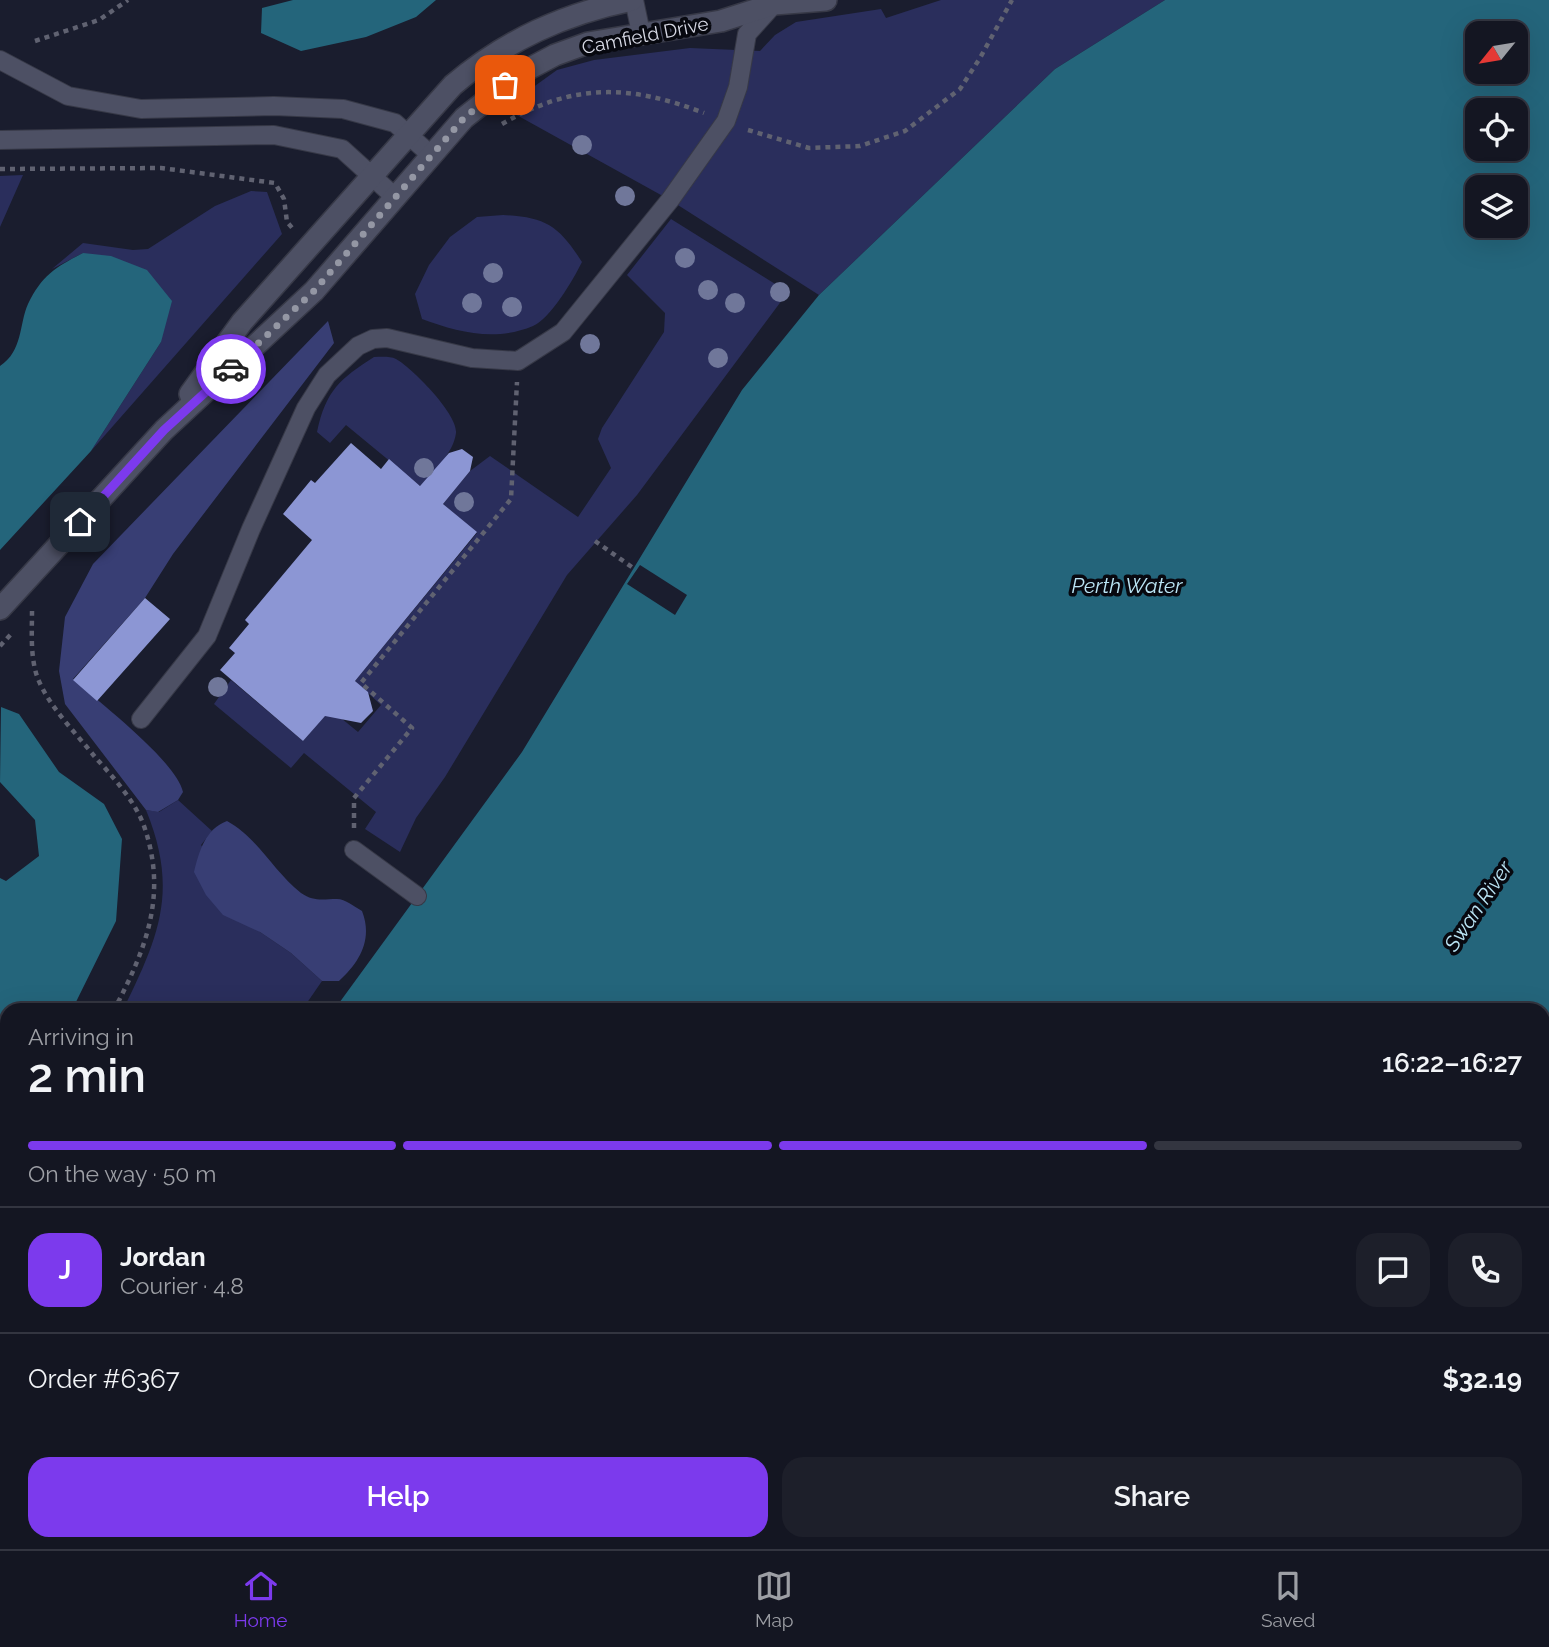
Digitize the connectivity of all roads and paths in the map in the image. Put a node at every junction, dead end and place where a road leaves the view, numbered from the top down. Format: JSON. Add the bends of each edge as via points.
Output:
{"nodes":[{"id":1,"x":128,"y":0,"type":"edge"},
{"id":2,"x":633,"y":0,"type":"edge"},
{"id":3,"x":752,"y":0,"type":"edge"},
{"id":4,"x":826,"y":0,"type":"edge"},
{"id":5,"x":1012,"y":0,"type":"edge"},
{"id":6,"x":774,"y":4,"type":"junction"},
{"id":7,"x":641,"y":33,"type":"junction"},
{"id":8,"x":35,"y":41,"type":"dead end"},
{"id":9,"x":0,"y":60,"type":"edge"},
{"id":10,"x":726,"y":121,"type":"junction"},
{"id":11,"x":496,"y":128,"type":"dead end"},
{"id":12,"x":407,"y":134,"type":"junction"},
{"id":13,"x":0,"y":140,"type":"edge"},
{"id":14,"x":432,"y":156,"type":"junction"},
{"id":15,"x":0,"y":169,"type":"edge"},
{"id":16,"x":372,"y":174,"type":"junction"},
{"id":17,"x":396,"y":198,"type":"junction"},
{"id":18,"x":302,"y":238,"type":"dead end"},
{"id":19,"x":517,"y":380,"type":"dead end"},
{"id":20,"x":164,"y":430,"type":"junction"},
{"id":21,"x":595,"y":541,"type":"dead end"},
{"id":22,"x":636,"y":570,"type":"dead end"},
{"id":23,"x":41,"y":601,"type":"dead end"},
{"id":24,"x":0,"y":609,"type":"edge"},
{"id":25,"x":141,"y":719,"type":"dead end"},
{"id":26,"x":354,"y":850,"type":"joint"},
{"id":27,"x":417,"y":896,"type":"dead end"},
{"id":28,"x":117,"y":1003,"type":"edge"}],
"edges":[{"from":1,"to":8,"type":"path","via":[[99,20]]},
{"from":2,"to":7,"type":"lane"},
{"from":2,"to":12,"type":"street","name":"Camfield Drive","via":[[597,7],[518,38],[481,61]]},
{"from":3,"to":6,"type":"street","name":"Camfield Drive"},
{"from":4,"to":6,"type":"street","name":"Camfield Drive"},
{"from":5,"to":10,"type":"path","via":[[960,89],[905,131],[860,146],[809,148]]},
{"from":6,"to":7,"type":"street","name":"Camfield Drive","via":[[721,22]]},
{"from":6,"to":10,"type":"lane","via":[[747,33],[738,87]]},
{"from":7,"to":14,"type":"street","name":"Camfield Drive","via":[[588,43],[521,73],[464,118]]},
{"from":9,"to":12,"type":"lane","via":[[68,96],[141,109],[343,109],[395,123]]},
{"from":10,"to":11,"type":"path","via":[[650,95],[598,91],[549,101]]},
{"from":10,"to":25,"type":"lane","via":[[670,200],[563,332],[517,361],[472,358],[387,338],[373,339],[358,346],[327,375],[306,408],[207,636]]},
{"from":12,"to":14,"type":"lane"},
{"from":12,"to":16,"type":"street","name":"Camfield Drive"},
{"from":13,"to":16,"type":"lane","via":[[274,135],[342,149]]},
{"from":14,"to":17,"type":"street","name":"Camfield Drive"},
{"from":15,"to":18,"type":"path","via":[[161,168],[275,183],[284,199],[287,222]]},
{"from":16,"to":17,"type":"lane"},
{"from":16,"to":20,"type":"street","name":"Camfield Drive","via":[[242,322]]},
{"from":17,"to":20,"type":"street","name":"Camfield Drive","via":[[314,291]]},
{"from":19,"to":26,"type":"path","via":[[512,499],[361,683],[412,728],[354,797]]},
{"from":20,"to":24,"type":"street","name":"Camfield Drive"},
{"from":21,"to":22,"type":"path"},
{"from":23,"to":28,"type":"path","via":[[32,611],[38,679],[64,719],[120,786],[144,825],[153,864],[154,912]]},
{"from":26,"to":27,"type":"lane"}]}
